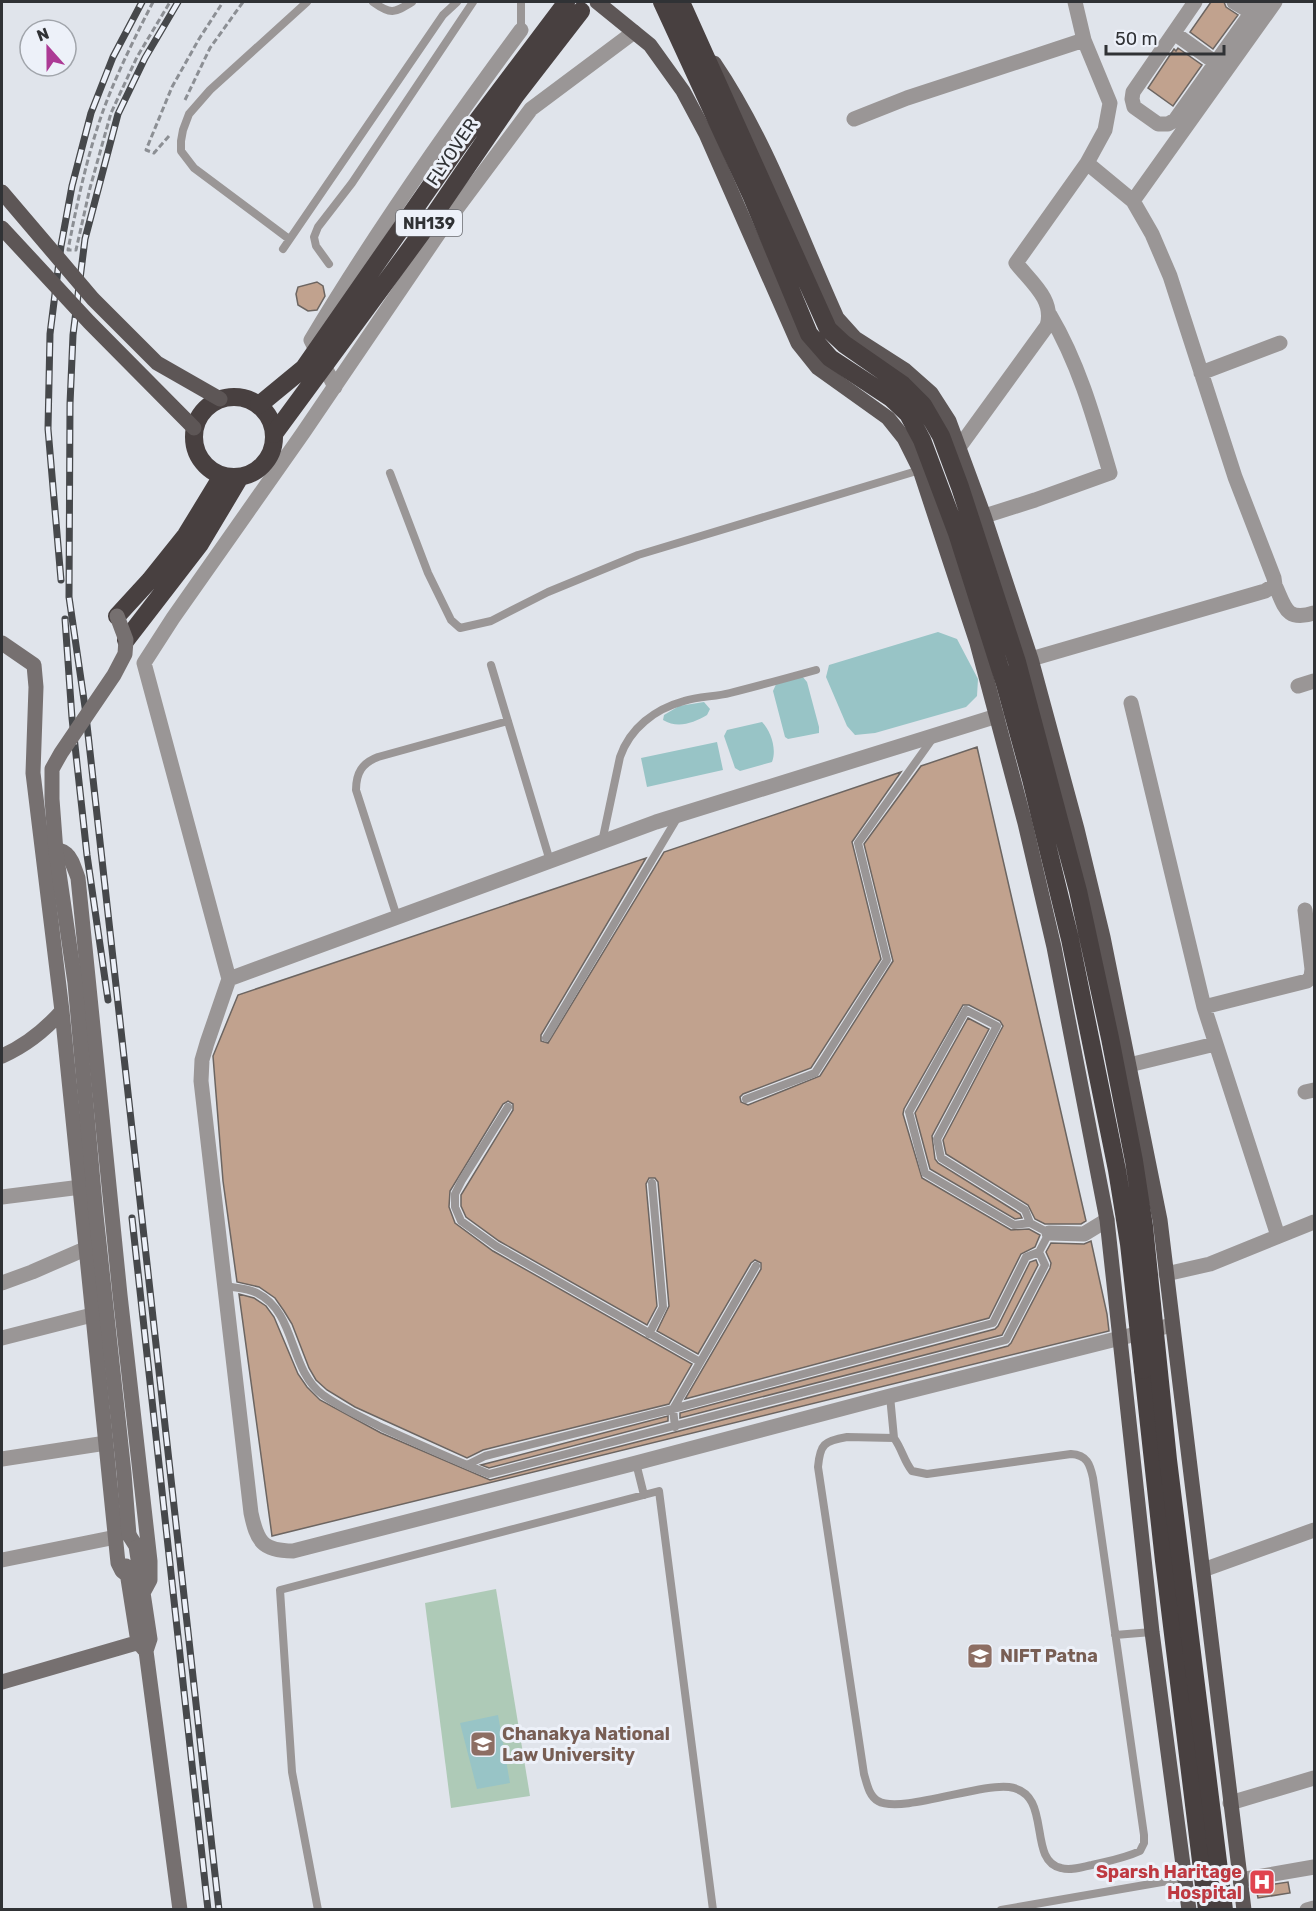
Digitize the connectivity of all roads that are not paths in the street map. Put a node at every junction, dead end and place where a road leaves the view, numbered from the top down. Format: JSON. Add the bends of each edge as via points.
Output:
{"nodes":[{"id":1,"x":307,"y":2,"type":"edge"},
{"id":2,"x":373,"y":2,"type":"edge"},
{"id":3,"x":412,"y":2,"type":"edge"},
{"id":4,"x":440,"y":2,"type":"edge"},
{"id":5,"x":457,"y":2,"type":"edge"},
{"id":6,"x":473,"y":2,"type":"edge"},
{"id":7,"x":521,"y":2,"type":"edge"},
{"id":8,"x":597,"y":2,"type":"edge"},
{"id":9,"x":653,"y":2,"type":"edge"},
{"id":10,"x":662,"y":2,"type":"edge"},
{"id":11,"x":681,"y":2,"type":"edge"},
{"id":12,"x":1075,"y":2,"type":"edge"},
{"id":13,"x":1195,"y":2,"type":"edge"},
{"id":14,"x":1234,"y":2,"type":"edge"},
{"id":15,"x":1275,"y":2,"type":"edge"},
{"id":16,"x":575,"y":4,"type":"edge"},
{"id":17,"x":449,"y":8,"type":"junction"},
{"id":18,"x":1253,"y":16,"type":"edge"},
{"id":19,"x":521,"y":30,"type":"joint"},
{"id":20,"x":634,"y":32,"type":"junction"},
{"id":21,"x":1174,"y":33,"type":"junction"},
{"id":22,"x":1084,"y":40,"type":"junction"},
{"id":23,"x":1216,"y":63,"type":"junction"},
{"id":24,"x":854,"y":119,"type":"dead end"},
{"id":25,"x":763,"y":151,"type":"junction"},
{"id":26,"x":1087,"y":163,"type":"junction"},
{"id":27,"x":721,"y":167,"type":"junction"},
{"id":28,"x":2,"y":192,"type":"edge"},
{"id":29,"x":1133,"y":201,"type":"junction"},
{"id":30,"x":2,"y":228,"type":"edge"},
{"id":31,"x":289,"y":239,"type":"junction"},
{"id":32,"x":283,"y":249,"type":"dead end"},
{"id":33,"x":329,"y":264,"type":"dead end"},
{"id":34,"x":1050,"y":315,"type":"junction"},
{"id":35,"x":1280,"y":343,"type":"dead end"},
{"id":36,"x":1201,"y":373,"type":"junction"},
{"id":37,"x":335,"y":387,"type":"junction"},
{"id":38,"x":220,"y":399,"type":"junction"},
{"id":39,"x":259,"y":405,"type":"junction"},
{"id":40,"x":194,"y":428,"type":"junction"},
{"id":41,"x":274,"y":434,"type":"junction"},
{"id":42,"x":960,"y":446,"type":"junction"},
{"id":43,"x":920,"y":470,"type":"junction"},
{"id":44,"x":390,"y":473,"type":"dead end"},
{"id":45,"x":222,"y":476,"type":"junction"},
{"id":46,"x":240,"y":477,"type":"junction"},
{"id":47,"x":984,"y":516,"type":"junction"},
{"id":48,"x":941,"y":532,"type":"junction"},
{"id":49,"x":1275,"y":585,"type":"junction"},
{"id":50,"x":1314,"y":613,"type":"edge"},
{"id":51,"x":117,"y":616,"type":"joint"},
{"id":52,"x":126,"y":640,"type":"junction"},
{"id":53,"x":2,"y":643,"type":"edge"},
{"id":54,"x":1031,"y":659,"type":"junction"},
{"id":55,"x":491,"y":664,"type":"dead end"},
{"id":56,"x":816,"y":670,"type":"dead end"},
{"id":57,"x":1314,"y":681,"type":"edge"},
{"id":58,"x":1298,"y":686,"type":"dead end"},
{"id":59,"x":1131,"y":704,"type":"dead end"},
{"id":60,"x":997,"y":716,"type":"junction"},
{"id":61,"x":508,"y":721,"type":"junction"},
{"id":62,"x":936,"y":735,"type":"junction"},
{"id":63,"x":680,"y":814,"type":"junction"},
{"id":64,"x":602,"y":842,"type":"junction"},
{"id":65,"x":42,"y":846,"type":"junction"},
{"id":66,"x":550,"y":861,"type":"junction"},
{"id":67,"x":1305,"y":910,"type":"dead end"},
{"id":68,"x":398,"y":917,"type":"junction"},
{"id":69,"x":229,"y":979,"type":"junction"},
{"id":70,"x":1203,"y":1007,"type":"junction"},
{"id":71,"x":62,"y":1011,"type":"junction"},
{"id":72,"x":546,"y":1038,"type":"dead end"},
{"id":73,"x":1215,"y":1044,"type":"junction"},
{"id":74,"x":2,"y":1056,"type":"edge"},
{"id":75,"x":1129,"y":1065,"type":"junction"},
{"id":76,"x":746,"y":1099,"type":"dead end"},
{"id":77,"x":508,"y":1107,"type":"dead end"},
{"id":78,"x":652,"y":1183,"type":"dead end"},
{"id":79,"x":81,"y":1187,"type":"junction"},
{"id":80,"x":2,"y":1197,"type":"edge"},
{"id":81,"x":1107,"y":1220,"type":"junction"},
{"id":82,"x":1314,"y":1222,"type":"edge"},
{"id":83,"x":1030,"y":1223,"type":"junction"},
{"id":84,"x":1049,"y":1233,"type":"junction"},
{"id":85,"x":1278,"y":1236,"type":"junction"},
{"id":86,"x":85,"y":1249,"type":"junction"},
{"id":87,"x":1039,"y":1252,"type":"junction"},
{"id":88,"x":756,"y":1266,"type":"dead end"},
{"id":89,"x":1166,"y":1274,"type":"junction"},
{"id":90,"x":2,"y":1283,"type":"edge"},
{"id":91,"x":225,"y":1286,"type":"junction"},
{"id":92,"x":92,"y":1315,"type":"junction"},
{"id":93,"x":1172,"y":1325,"type":"junction"},
{"id":94,"x":649,"y":1334,"type":"junction"},
{"id":95,"x":1120,"y":1337,"type":"junction"},
{"id":96,"x":2,"y":1338,"type":"edge"},
{"id":97,"x":700,"y":1362,"type":"junction"},
{"id":98,"x":890,"y":1396,"type":"junction"},
{"id":99,"x":673,"y":1409,"type":"junction"},
{"id":100,"x":675,"y":1427,"type":"junction"},
{"id":101,"x":894,"y":1438,"type":"junction"},
{"id":102,"x":106,"y":1443,"type":"junction"},
{"id":103,"x":2,"y":1459,"type":"edge"},
{"id":104,"x":636,"y":1463,"type":"junction"},
{"id":105,"x":467,"y":1465,"type":"junction"},
{"id":106,"x":644,"y":1495,"type":"junction"},
{"id":107,"x":1314,"y":1530,"type":"edge"},
{"id":108,"x":122,"y":1536,"type":"junction"},
{"id":109,"x":2,"y":1560,"type":"edge"},
{"id":110,"x":130,"y":1566,"type":"junction"},
{"id":111,"x":1203,"y":1569,"type":"junction"},
{"id":112,"x":143,"y":1593,"type":"junction"},
{"id":113,"x":1152,"y":1632,"type":"junction"},
{"id":114,"x":1115,"y":1635,"type":"junction"},
{"id":115,"x":145,"y":1644,"type":"junction"},
{"id":116,"x":2,"y":1682,"type":"edge"},
{"id":117,"x":1314,"y":1778,"type":"edge"},
{"id":118,"x":1230,"y":1803,"type":"junction"},
{"id":119,"x":1314,"y":1867,"type":"edge"},
{"id":120,"x":1185,"y":1878,"type":"junction"},
{"id":121,"x":1240,"y":1880,"type":"junction"},
{"id":122,"x":1314,"y":1908,"type":"edge"},
{"id":123,"x":180,"y":1910,"type":"edge"},
{"id":124,"x":318,"y":1910,"type":"edge"},
{"id":125,"x":713,"y":1910,"type":"edge"},
{"id":126,"x":1001,"y":1910,"type":"edge"},
{"id":127,"x":1189,"y":1910,"type":"edge"},
{"id":128,"x":1207,"y":1910,"type":"edge"},
{"id":129,"x":1224,"y":1910,"type":"edge"},
{"id":130,"x":1245,"y":1910,"type":"edge"},
{"id":131,"x":1307,"y":1910,"type":"edge"}],
"edges":[{"from":1,"to":31,"type":"lane","via":[[210,90],[189,114],[181,141],[182,152],[194,168]]},
{"from":2,"to":3,"type":"lane","via":[[393,12]]},
{"from":4,"to":17,"type":"lane"},
{"from":5,"to":17,"type":"lane"},
{"from":6,"to":33,"type":"lane","via":[[352,183],[318,227],[316,246]]},
{"from":7,"to":19,"type":"lane"},
{"from":8,"to":20,"type":"main road"},
{"from":9,"to":25,"type":"main road","via":[[705,49],[736,94]]},
{"from":10,"to":128,"type":"highway","bridge":true,"via":[[752,197],[809,334],[830,358],[891,398],[908,414],[922,440],[957,533],[1005,684],[1070,939],[1117,1170]]},
{"from":11,"to":129,"type":"highway","bridge":true,"via":[[828,329],[844,345],[903,385],[923,405],[941,436],[1020,673],[1078,891],[1134,1161]]},
{"from":12,"to":22,"type":"street"},
{"from":13,"to":21,"type":"street"},
{"from":14,"to":18,"type":"street"},
{"from":15,"to":18,"type":"street"},
{"from":16,"to":39,"type":"highway","name":"FLYOVER","number":"NH139","bridge":true,"via":[[459,145],[304,368]]},
{"from":16,"to":41,"type":"highway","name":"FLYOVER","number":"NH139","bridge":true,"via":[[421,234]]},
{"from":17,"to":31,"type":"lane"},
{"from":18,"to":23,"type":"street"},
{"from":18,"to":29,"type":"street"},
{"from":19,"to":37,"type":"street","via":[[353,270],[311,340]]},
{"from":20,"to":27,"type":"main road","via":[[650,45],[683,91]]},
{"from":20,"to":37,"type":"street","via":[[531,109],[443,227]]},
{"from":21,"to":23,"type":"street"},
{"from":21,"to":23,"type":"street","via":[[1133,92],[1134,107],[1158,124],[1168,124],[1175,120]]},
{"from":22,"to":24,"type":"street"},
{"from":22,"to":26,"type":"street","via":[[1110,103],[1105,130]]},
{"from":25,"to":27,"type":"main road"},
{"from":25,"to":42,"type":"main road","via":[[837,318],[855,338],[905,370],[932,393]]},
{"from":26,"to":29,"type":"street"},
{"from":26,"to":34,"type":"street","via":[[1016,263],[1045,298]]},
{"from":27,"to":43,"type":"main road","via":[[798,343],[818,368],[888,418],[904,438]]},
{"from":28,"to":38,"type":"main road","bridge":true,"via":[[93,299],[157,363]]},
{"from":29,"to":36,"type":"street","via":[[1170,276]]},
{"from":30,"to":40,"type":"main road","bridge":true},
{"from":31,"to":32,"type":"lane"},
{"from":34,"to":42,"type":"street","via":[[1041,336]]},
{"from":34,"to":47,"type":"street","via":[[1085,389],[1110,472]]},
{"from":35,"to":36,"type":"street"},
{"from":36,"to":49,"type":"street"},
{"from":37,"to":69,"type":"street","via":[[144,663]]},
{"from":38,"to":39,"type":"highway","via":[[240,396]]},
{"from":38,"to":40,"type":"highway","via":[[203,410]]},
{"from":39,"to":41,"type":"highway","via":[[271,419]]},
{"from":40,"to":45,"type":"highway","via":[[195,448],[205,465]]},
{"from":41,"to":46,"type":"highway","name":"FLYOVER","number":"NH139","via":[[270,456],[258,470]]},
{"from":42,"to":43,"type":"street"},
{"from":42,"to":47,"type":"main road"},
{"from":43,"to":44,"type":"lane","via":[[638,555],[548,592],[491,621],[460,628],[451,620],[428,573]]},
{"from":43,"to":48,"type":"main road"},
{"from":45,"to":46,"type":"highway"},
{"from":45,"to":51,"type":"highway","via":[[186,535]]},
{"from":46,"to":52,"type":"highway","number":"NH139","via":[[200,544]]},
{"from":47,"to":48,"type":"street"},
{"from":47,"to":54,"type":"main road"},
{"from":48,"to":60,"type":"main road"},
{"from":49,"to":50,"type":"street","via":[[1289,613]]},
{"from":49,"to":54,"type":"street"},
{"from":51,"to":52,"type":"street","bridge":true},
{"from":52,"to":108,"type":"street","bridge":true,"via":[[125,654],[114,675],[52,769],[56,852],[75,983],[124,1473]]},
{"from":53,"to":65,"type":"street","via":[[33,665],[33,773]]},
{"from":54,"to":75,"type":"main road","via":[[1077,829]]},
{"from":55,"to":61,"type":"lane"},
{"from":56,"to":64,"type":"lane","via":[[685,700],[660,710],[638,727],[620,757]]},
{"from":57,"to":58,"type":"street"},
{"from":59,"to":70,"type":"street"},
{"from":60,"to":62,"type":"street"},
{"from":60,"to":81,"type":"main road","via":[[1054,947]]},
{"from":61,"to":66,"type":"lane"},
{"from":61,"to":68,"type":"lane","via":[[378,757],[360,769],[356,790]]},
{"from":62,"to":63,"type":"street"},
{"from":62,"to":76,"type":"lane","via":[[858,843],[887,960],[815,1073]]},
{"from":63,"to":64,"type":"street"},
{"from":63,"to":72,"type":"lane"},
{"from":64,"to":66,"type":"street"},
{"from":65,"to":71,"type":"street"},
{"from":65,"to":112,"type":"street","via":[[63,850],[72,859],[78,878],[150,1561],[150,1581]]},
{"from":66,"to":68,"type":"street"},
{"from":67,"to":70,"type":"street","via":[[1311,977]]},
{"from":68,"to":69,"type":"street"},
{"from":69,"to":91,"type":"street","via":[[202,1060],[201,1081]]},
{"from":70,"to":73,"type":"street"},
{"from":71,"to":74,"type":"street","via":[[40,1032]]},
{"from":71,"to":79,"type":"street"},
{"from":73,"to":75,"type":"street"},
{"from":73,"to":85,"type":"street"},
{"from":75,"to":89,"type":"main road","via":[[1160,1220]]},
{"from":77,"to":94,"type":"lane","via":[[455,1194],[461,1221],[496,1246]]},
{"from":78,"to":94,"type":"lane","via":[[663,1307]]},
{"from":79,"to":80,"type":"street"},
{"from":79,"to":86,"type":"street"},
{"from":81,"to":84,"type":"street","via":[[1084,1234]]},
{"from":81,"to":95,"type":"main road"},
{"from":82,"to":85,"type":"street"},
{"from":83,"to":83,"type":"lane","via":[[1014,1225],[925,1173],[909,1112],[966,1010],[997,1026],[937,1139],[941,1158],[1025,1210]]},
{"from":83,"to":84,"type":"lane"},
{"from":84,"to":87,"type":"lane"},
{"from":85,"to":89,"type":"street","via":[[1210,1264]]},
{"from":86,"to":90,"type":"street"},
{"from":86,"to":92,"type":"street"},
{"from":87,"to":99,"type":"lane","via":[[1026,1257],[993,1323]]},
{"from":87,"to":100,"type":"lane","via":[[1044,1265],[1006,1340]]},
{"from":88,"to":97,"type":"lane"},
{"from":89,"to":93,"type":"main road"},
{"from":91,"to":104,"type":"street","via":[[254,1531],[263,1545],[275,1551],[293,1551]]},
{"from":91,"to":105,"type":"lane","via":[[256,1292],[270,1301],[284,1322],[305,1373],[323,1395],[358,1416]]},
{"from":92,"to":96,"type":"street"},
{"from":92,"to":102,"type":"street"},
{"from":93,"to":95,"type":"street"},
{"from":93,"to":111,"type":"main road"},
{"from":94,"to":97,"type":"lane"},
{"from":95,"to":98,"type":"street"},
{"from":95,"to":113,"type":"main road"},
{"from":97,"to":99,"type":"lane"},
{"from":98,"to":101,"type":"lane"},
{"from":98,"to":104,"type":"street"},
{"from":99,"to":100,"type":"lane"},
{"from":99,"to":105,"type":"lane","via":[[485,1456]]},
{"from":100,"to":105,"type":"lane","via":[[489,1474]]},
{"from":101,"to":114,"type":"lane","via":[[912,1471],[927,1474],[1071,1454],[1087,1459]]},
{"from":101,"to":114,"type":"lane","via":[[833,1439],[820,1450],[818,1467],[864,1774],[872,1795],[880,1802],[892,1804],[1013,1787],[1033,1803],[1041,1842],[1052,1865],[1068,1869],[1088,1866],[1140,1851],[1144,1835]]},
{"from":102,"to":103,"type":"street"},
{"from":102,"to":108,"type":"street"},
{"from":104,"to":106,"type":"lane"},
{"from":106,"to":124,"type":"lane","via":[[280,1590],[292,1772]]},
{"from":106,"to":125,"type":"lane","via":[[659,1491]]},
{"from":107,"to":111,"type":"street"},
{"from":108,"to":109,"type":"street"},
{"from":108,"to":110,"type":"street","via":[[136,1546]]},
{"from":110,"to":112,"type":"street"},
{"from":110,"to":115,"type":"street"},
{"from":111,"to":118,"type":"main road"},
{"from":112,"to":115,"type":"street"},
{"from":113,"to":114,"type":"lane"},
{"from":113,"to":120,"type":"main road"},
{"from":115,"to":116,"type":"street"},
{"from":115,"to":123,"type":"street"},
{"from":117,"to":118,"type":"street"},
{"from":118,"to":121,"type":"main road"},
{"from":119,"to":121,"type":"street"},
{"from":120,"to":126,"type":"lane"},
{"from":120,"to":127,"type":"main road"},
{"from":121,"to":130,"type":"main road"},
{"from":122,"to":131,"type":"street"}]}
